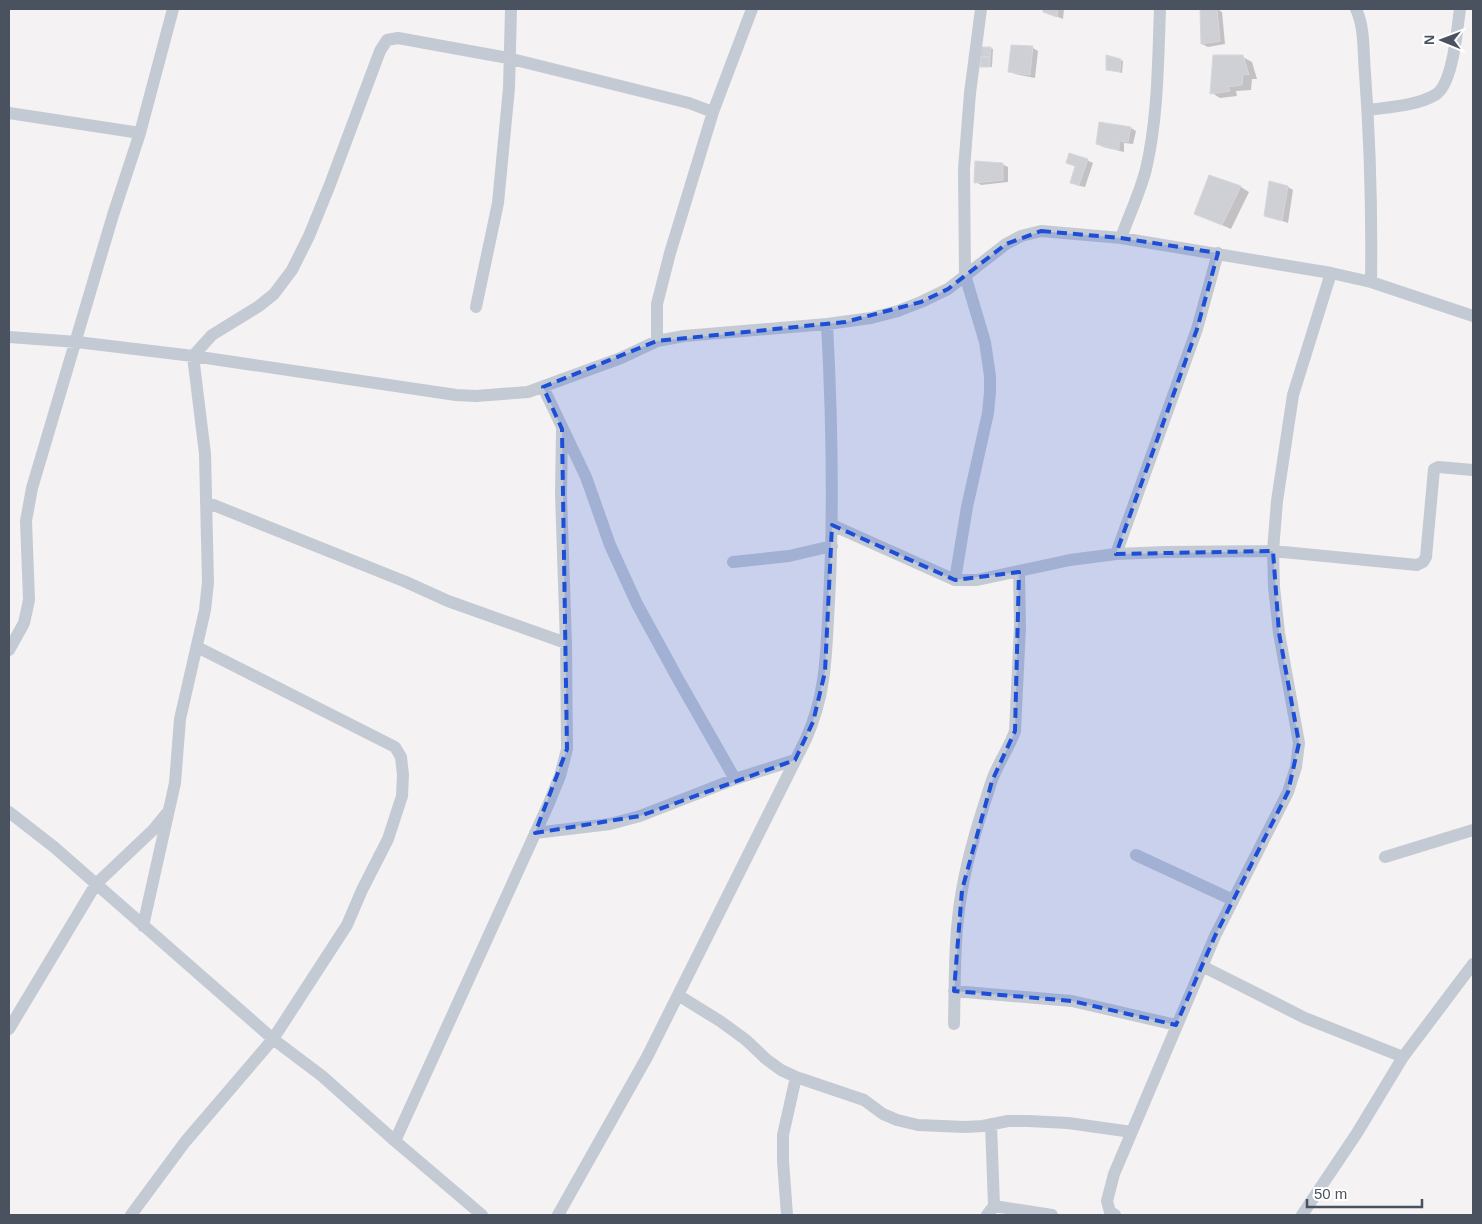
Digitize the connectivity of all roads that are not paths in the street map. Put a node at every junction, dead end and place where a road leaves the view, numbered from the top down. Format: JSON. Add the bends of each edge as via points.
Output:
{"nodes":[{"id":1,"x":173,"y":9,"type":"edge"},
{"id":2,"x":511,"y":9,"type":"edge"},
{"id":3,"x":752,"y":9,"type":"edge"},
{"id":4,"x":981,"y":9,"type":"edge"},
{"id":5,"x":1160,"y":9,"type":"edge"},
{"id":6,"x":1356,"y":9,"type":"edge"},
{"id":7,"x":1460,"y":9,"type":"edge"},
{"id":8,"x":508,"y":58,"type":"junction"},
{"id":9,"x":1368,"y":110,"type":"junction"},
{"id":10,"x":713,"y":112,"type":"junction"},
{"id":11,"x":9,"y":113,"type":"edge"},
{"id":12,"x":140,"y":133,"type":"junction"},
{"id":13,"x":1121,"y":238,"type":"junction"},
{"id":14,"x":1218,"y":253,"type":"junction"},
{"id":15,"x":1331,"y":273,"type":"junction"},
{"id":16,"x":965,"y":275,"type":"junction"},
{"id":17,"x":1371,"y":282,"type":"junction"},
{"id":18,"x":476,"y":307,"type":"dead end"},
{"id":19,"x":1473,"y":316,"type":"edge"},
{"id":20,"x":826,"y":324,"type":"junction"},
{"id":21,"x":9,"y":337,"type":"edge"},
{"id":22,"x":657,"y":341,"type":"junction"},
{"id":23,"x":77,"y":342,"type":"junction"},
{"id":24,"x":193,"y":356,"type":"junction"},
{"id":25,"x":543,"y":387,"type":"junction"},
{"id":26,"x":562,"y":428,"type":"junction"},
{"id":27,"x":1473,"y":470,"type":"edge"},
{"id":28,"x":206,"y":502,"type":"junction"},
{"id":29,"x":832,"y":525,"type":"junction"},
{"id":30,"x":832,"y":546,"type":"junction"},
{"id":31,"x":1273,"y":551,"type":"junction"},
{"id":32,"x":1116,"y":554,"type":"junction"},
{"id":33,"x":733,"y":562,"type":"dead end"},
{"id":34,"x":1019,"y":572,"type":"junction"},
{"id":35,"x":955,"y":580,"type":"junction"},
{"id":36,"x":566,"y":643,"type":"junction"},
{"id":37,"x":196,"y":647,"type":"junction"},
{"id":38,"x":9,"y":650,"type":"edge"},
{"id":39,"x":795,"y":760,"type":"junction"},
{"id":40,"x":735,"y":779,"type":"junction"},
{"id":41,"x":168,"y":811,"type":"junction"},
{"id":42,"x":9,"y":812,"type":"edge"},
{"id":43,"x":1473,"y":830,"type":"edge"},
{"id":44,"x":535,"y":832,"type":"junction"},
{"id":45,"x":1136,"y":855,"type":"dead end"},
{"id":46,"x":1385,"y":857,"type":"dead end"},
{"id":47,"x":96,"y":884,"type":"junction"},
{"id":48,"x":1233,"y":900,"type":"junction"},
{"id":49,"x":143,"y":926,"type":"junction"},
{"id":50,"x":1473,"y":964,"type":"edge"},
{"id":51,"x":1202,"y":966,"type":"junction"},
{"id":52,"x":954,"y":991,"type":"junction"},
{"id":53,"x":678,"y":996,"type":"junction"},
{"id":54,"x":954,"y":1024,"type":"dead end"},
{"id":55,"x":1176,"y":1024,"type":"junction"},
{"id":56,"x":9,"y":1029,"type":"edge"},
{"id":57,"x":273,"y":1038,"type":"junction"},
{"id":58,"x":1404,"y":1057,"type":"junction"},
{"id":59,"x":796,"y":1077,"type":"junction"},
{"id":60,"x":991,"y":1124,"type":"junction"},
{"id":61,"x":1132,"y":1132,"type":"junction"},
{"id":62,"x":395,"y":1141,"type":"junction"},
{"id":63,"x":990,"y":1211,"type":"edge"},
{"id":64,"x":1110,"y":1214,"type":"edge"},
{"id":65,"x":131,"y":1215,"type":"edge"},
{"id":66,"x":482,"y":1215,"type":"edge"},
{"id":67,"x":558,"y":1215,"type":"edge"},
{"id":68,"x":787,"y":1215,"type":"edge"},
{"id":69,"x":1052,"y":1215,"type":"edge"},
{"id":70,"x":1302,"y":1215,"type":"edge"}],
"edges":[{"from":1,"to":12,"type":"street"},
{"from":2,"to":8,"type":"street"},
{"from":3,"to":10,"type":"street"},
{"from":4,"to":16,"type":"street","via":[[964,169]]},
{"from":5,"to":13,"type":"street","via":[[1152,131],[1146,169]]},
{"from":6,"to":9,"type":"street","via":[[1360,16]]},
{"from":7,"to":9,"type":"street","via":[[1451,64],[1444,86],[1436,95],[1419,102]]},
{"from":8,"to":10,"type":"street","via":[[689,103]]},
{"from":8,"to":18,"type":"street","via":[[508,98],[498,203]]},
{"from":8,"to":24,"type":"street","via":[[398,38],[387,40],[309,236],[292,270],[274,294],[212,335]]},
{"from":9,"to":17,"type":"street"},
{"from":10,"to":22,"type":"street","via":[[657,304]]},
{"from":11,"to":12,"type":"street"},
{"from":12,"to":23,"type":"street"},
{"from":13,"to":14,"type":"street"},
{"from":13,"to":16,"type":"street","via":[[1041,231],[1006,244]]},
{"from":14,"to":15,"type":"street"},
{"from":14,"to":32,"type":"street","via":[[1197,330]]},
{"from":15,"to":17,"type":"street"},
{"from":15,"to":31,"type":"street","via":[[1293,395]]},
{"from":16,"to":20,"type":"street","via":[[948,289],[898,311]]},
{"from":16,"to":35,"type":"street","via":[[985,342],[990,392]]},
{"from":17,"to":19,"type":"street"},
{"from":20,"to":22,"type":"street"},
{"from":20,"to":29,"type":"street","via":[[832,419]]},
{"from":21,"to":23,"type":"street"},
{"from":22,"to":25,"type":"street"},
{"from":23,"to":24,"type":"street"},
{"from":23,"to":38,"type":"street","via":[[32,488],[26,521],[29,600],[24,623]]},
{"from":24,"to":25,"type":"street","via":[[456,395],[512,394]]},
{"from":24,"to":28,"type":"street"},
{"from":25,"to":26,"type":"street"},
{"from":26,"to":36,"type":"street"},
{"from":26,"to":40,"type":"street","via":[[586,477],[610,545],[637,604]]},
{"from":27,"to":31,"type":"street","via":[[1434,469],[1426,557],[1417,565]]},
{"from":28,"to":36,"type":"street","via":[[448,601]]},
{"from":28,"to":37,"type":"street","via":[[208,582]]},
{"from":29,"to":30,"type":"street"},
{"from":29,"to":35,"type":"street"},
{"from":30,"to":33,"type":"street","via":[[789,556]]},
{"from":30,"to":39,"type":"street","via":[[825,672],[813,722]]},
{"from":31,"to":32,"type":"street"},
{"from":31,"to":48,"type":"street","via":[[1279,633],[1299,743],[1288,792]]},
{"from":32,"to":34,"type":"street"},
{"from":34,"to":35,"type":"street","via":[[977,580]]},
{"from":34,"to":52,"type":"street","via":[[1015,731],[992,781],[962,890]]},
{"from":36,"to":44,"type":"street","via":[[567,749],[560,776]]},
{"from":37,"to":41,"type":"street","via":[[180,719],[175,783]]},
{"from":37,"to":57,"type":"street","via":[[395,747],[401,756],[402,796],[388,839],[347,925]]},
{"from":39,"to":40,"type":"street"},
{"from":39,"to":53,"type":"street"},
{"from":40,"to":44,"type":"street","via":[[640,816],[610,824]]},
{"from":41,"to":47,"type":"street","via":[[153,830]]},
{"from":41,"to":49,"type":"street"},
{"from":42,"to":47,"type":"street"},
{"from":43,"to":46,"type":"street"},
{"from":44,"to":62,"type":"street"},
{"from":45,"to":48,"type":"street"},
{"from":47,"to":49,"type":"street"},
{"from":47,"to":56,"type":"street"},
{"from":48,"to":51,"type":"street"},
{"from":49,"to":57,"type":"street"},
{"from":50,"to":58,"type":"street"},
{"from":51,"to":55,"type":"street"},
{"from":51,"to":58,"type":"street","via":[[1305,1018]]},
{"from":52,"to":54,"type":"street"},
{"from":52,"to":55,"type":"street","via":[[1072,1001]]},
{"from":53,"to":59,"type":"street","via":[[720,1021],[766,1059]]},
{"from":53,"to":67,"type":"street"},
{"from":55,"to":61,"type":"street"},
{"from":57,"to":62,"type":"street","via":[[322,1076]]},
{"from":57,"to":65,"type":"street","via":[[185,1142]]},
{"from":58,"to":70,"type":"street"},
{"from":59,"to":60,"type":"street","via":[[864,1100],[883,1114],[918,1125],[964,1127]]},
{"from":59,"to":68,"type":"street","via":[[783,1135]]},
{"from":60,"to":61,"type":"street","via":[[1028,1120]]},
{"from":60,"to":63,"type":"street"},
{"from":61,"to":64,"type":"street","via":[[1114,1174],[1107,1201]]},
{"from":62,"to":66,"type":"street"},
{"from":63,"to":69,"type":"street"}]}
